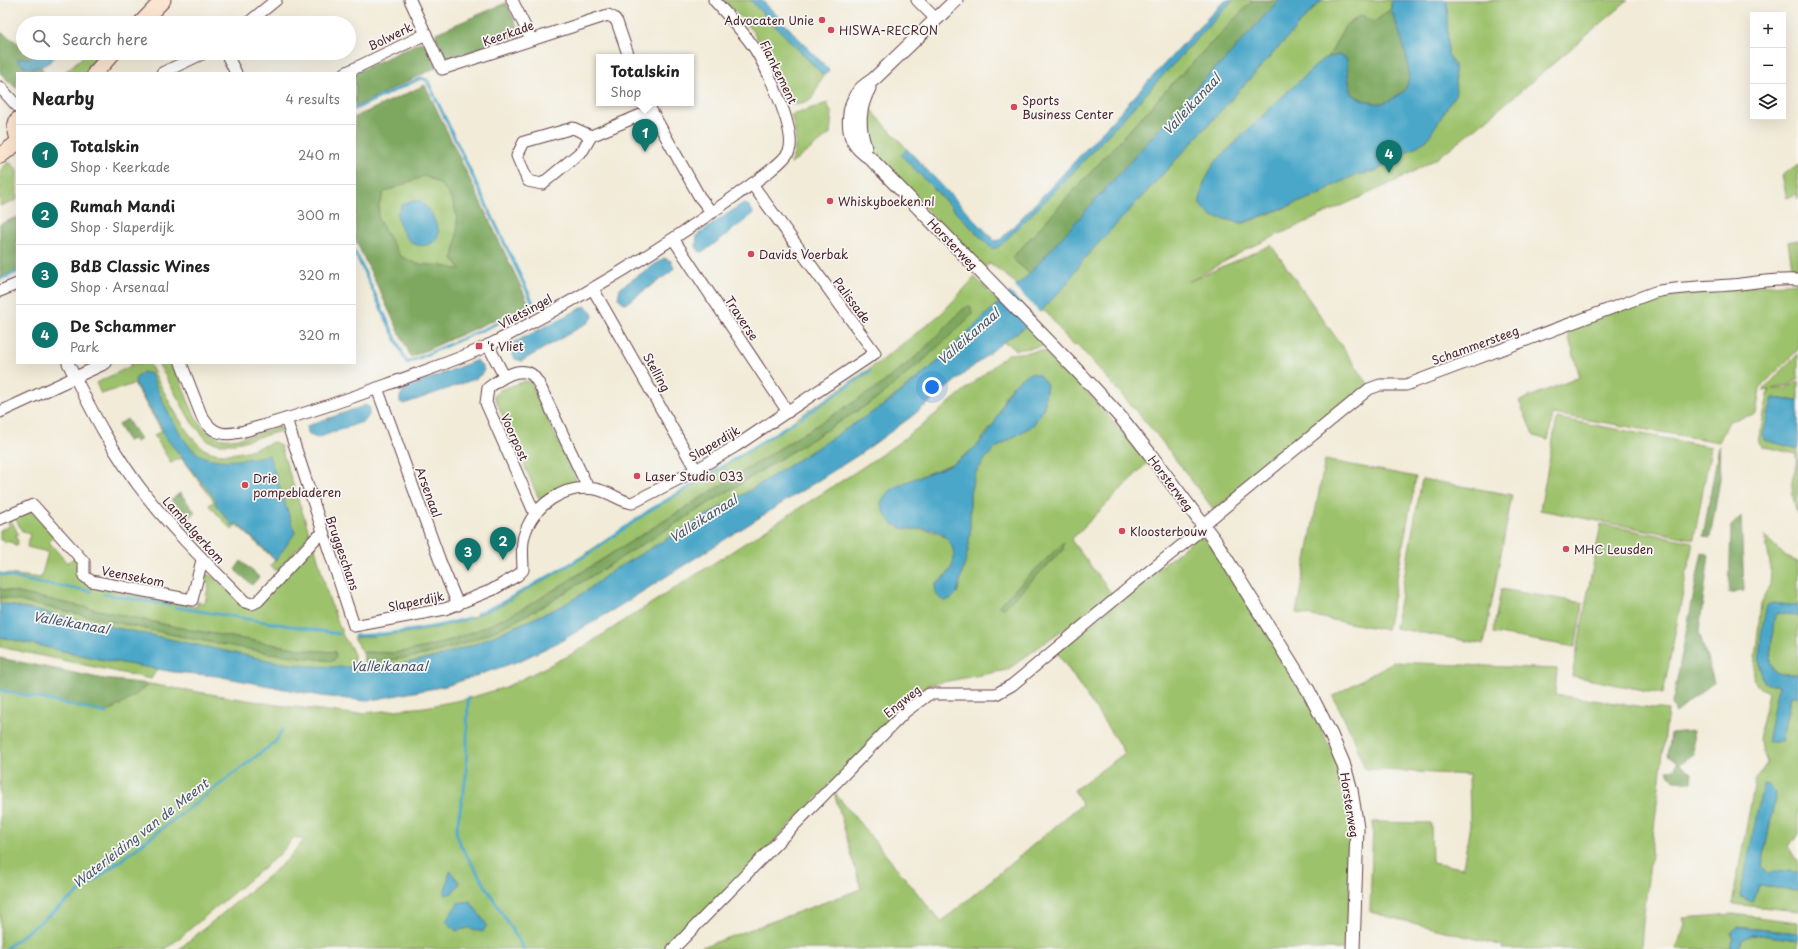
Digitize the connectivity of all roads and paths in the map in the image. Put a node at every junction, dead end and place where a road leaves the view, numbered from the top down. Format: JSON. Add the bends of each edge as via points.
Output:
{"nodes":[{"id":1,"x":164,"y":0,"type":"edge"},
{"id":2,"x":276,"y":0,"type":"edge"},
{"id":3,"x":410,"y":0,"type":"edge"},
{"id":4,"x":512,"y":0,"type":"edge"},
{"id":5,"x":714,"y":0,"type":"edge"},
{"id":6,"x":917,"y":0,"type":"edge"},
{"id":7,"x":956,"y":0,"type":"edge"},
{"id":8,"x":148,"y":16,"type":"edge"},
{"id":9,"x":257,"y":16,"type":"edge"},
{"id":10,"x":936,"y":19,"type":"junction"},
{"id":11,"x":426,"y":34,"type":"junction"},
{"id":12,"x":531,"y":39,"type":"junction"},
{"id":13,"x":628,"y":54,"type":"edge"},
{"id":14,"x":107,"y":60,"type":"edge"},
{"id":15,"x":189,"y":60,"type":"edge"},
{"id":16,"x":230,"y":60,"type":"edge"},
{"id":17,"x":96,"y":72,"type":"edge"},
{"id":18,"x":164,"y":72,"type":"edge"},
{"id":19,"x":236,"y":72,"type":"edge"},
{"id":20,"x":347,"y":72,"type":"edge"},
{"id":21,"x":0,"y":87,"type":"edge"},
{"id":22,"x":16,"y":105,"type":"edge"},
{"id":23,"x":648,"y":107,"type":"edge"},
{"id":24,"x":787,"y":120,"type":"joint"},
{"id":25,"x":591,"y":136,"type":"junction"},
{"id":26,"x":16,"y":143,"type":"edge"},
{"id":27,"x":0,"y":156,"type":"edge"},
{"id":28,"x":752,"y":184,"type":"junction"},
{"id":29,"x":712,"y":213,"type":"junction"},
{"id":30,"x":674,"y":240,"type":"junction"},
{"id":31,"x":1798,"y":280,"type":"edge"},
{"id":32,"x":16,"y":284,"type":"edge"},
{"id":33,"x":593,"y":289,"type":"junction"},
{"id":34,"x":0,"y":291,"type":"edge"},
{"id":35,"x":488,"y":345,"type":"junction"},
{"id":36,"x":875,"y":353,"type":"joint"},
{"id":37,"x":68,"y":364,"type":"edge"},
{"id":38,"x":104,"y":364,"type":"edge"},
{"id":39,"x":181,"y":364,"type":"edge"},
{"id":40,"x":504,"y":376,"type":"junction"},
{"id":41,"x":75,"y":378,"type":"junction"},
{"id":42,"x":377,"y":388,"type":"junction"},
{"id":43,"x":0,"y":412,"type":"edge"},
{"id":44,"x":788,"y":412,"type":"junction"},
{"id":45,"x":286,"y":419,"type":"junction"},
{"id":46,"x":696,"y":470,"type":"junction"},
{"id":47,"x":588,"y":488,"type":"junction"},
{"id":48,"x":535,"y":514,"type":"junction"},
{"id":49,"x":0,"y":519,"type":"edge"},
{"id":50,"x":1203,"y":524,"type":"junction"},
{"id":51,"x":323,"y":534,"type":"junction"},
{"id":52,"x":202,"y":560,"type":"junction"},
{"id":53,"x":458,"y":604,"type":"junction"},
{"id":54,"x":354,"y":626,"type":"joint"},
{"id":55,"x":673,"y":949,"type":"edge"},
{"id":56,"x":1353,"y":949,"type":"edge"}],
"edges":[{"from":1,"to":8,"type":"main road"},
{"from":2,"to":9,"type":"street"},
{"from":3,"to":11,"type":"street","name":"Keerkade"},
{"from":4,"to":12,"type":"street"},
{"from":5,"to":24,"type":"street","name":"Flankement","via":[[756,50]]},
{"from":6,"to":10,"type":"street"},
{"from":7,"to":10,"type":"street"},
{"from":10,"to":50,"type":"street","name":"Horsterweg","via":[[860,90],[853,102],[850,120],[858,139],[858,149],[869,157],[1092,386],[1122,419]]},
{"from":11,"to":12,"type":"street","name":"Keerkade","via":[[442,69]]},
{"from":11,"to":20,"type":"street","name":"Bolwerk"},
{"from":12,"to":13,"type":"street","name":"Keerkade","via":[[608,15],[617,22]]},
{"from":14,"to":17,"type":"main road"},
{"from":15,"to":18,"type":"street"},
{"from":16,"to":19,"type":"street"},
{"from":21,"to":22,"type":"street"},
{"from":23,"to":25,"type":"street"},
{"from":23,"to":29,"type":"street","via":[[699,196]]},
{"from":24,"to":28,"type":"street","name":"Vlietsingel","via":[[791,144],[789,153]]},
{"from":25,"to":25,"type":"street","via":[[573,128],[524,142],[517,156],[528,181],[542,184],[583,150]]},
{"from":26,"to":27,"type":"main road"},
{"from":28,"to":29,"type":"street","name":"Vlietsingel"},
{"from":28,"to":36,"type":"street","name":"Palissade"},
{"from":29,"to":30,"type":"street","name":"Vlietsingel"},
{"from":30,"to":33,"type":"street","name":"Vlietsingel"},
{"from":30,"to":44,"type":"street","name":"Traverse"},
{"from":31,"to":50,"type":"street","name":"Schammersteeg","via":[[1785,279],[1655,292],[1406,384],[1374,386]]},
{"from":32,"to":34,"type":"street"},
{"from":33,"to":35,"type":"street","name":"Vlietsingel"},
{"from":33,"to":46,"type":"street","name":"Stelling"},
{"from":35,"to":40,"type":"street"},
{"from":35,"to":42,"type":"street","name":"Vlietsingel"},
{"from":36,"to":44,"type":"street","name":"Slaperdijk"},
{"from":37,"to":41,"type":"street","name":"Lambalgerkom"},
{"from":38,"to":41,"type":"street"},
{"from":39,"to":45,"type":"street","name":"Vlietsingel","via":[[202,417],[219,433],[230,434]]},
{"from":40,"to":47,"type":"street","name":"Voorpost","via":[[519,372],[531,374],[540,384]]},
{"from":40,"to":48,"type":"street","name":"Voorpost","via":[[488,388],[486,403]]},
{"from":41,"to":43,"type":"street"},
{"from":41,"to":52,"type":"street","name":"Lambalgerkom","via":[[117,455],[147,498]]},
{"from":42,"to":45,"type":"street","name":"Vlietsingel"},
{"from":42,"to":53,"type":"street","name":"Arsenaal"},
{"from":44,"to":46,"type":"street","name":"Slaperdijk"},
{"from":45,"to":51,"type":"street","name":"Bruggeschans"},
{"from":46,"to":47,"type":"street","name":"Slaperdijk","via":[[632,503],[604,491]]},
{"from":47,"to":48,"type":"street","name":"Slaperdijk","via":[[559,494]]},
{"from":48,"to":53,"type":"street","name":"Slaperdijk","via":[[524,536],[523,570],[492,590]]},
{"from":49,"to":52,"type":"street","name":"Veensekom","via":[[33,504],[84,562],[84,576],[91,581],[192,600]]},
{"from":50,"to":55,"type":"street","name":"Engweg","via":[[1197,533],[1012,685],[996,694],[930,694],[906,711]]},
{"from":50,"to":56,"type":"street","name":"Horsterweg","via":[[1308,690],[1344,763],[1357,828]]},
{"from":51,"to":52,"type":"street","name":"Lambalgerkom","via":[[316,538],[258,601],[252,604],[245,602]]},
{"from":51,"to":54,"type":"street","name":"Bruggeschans"},
{"from":53,"to":54,"type":"street","name":"Slaperdijk","via":[[445,609]]}]}
